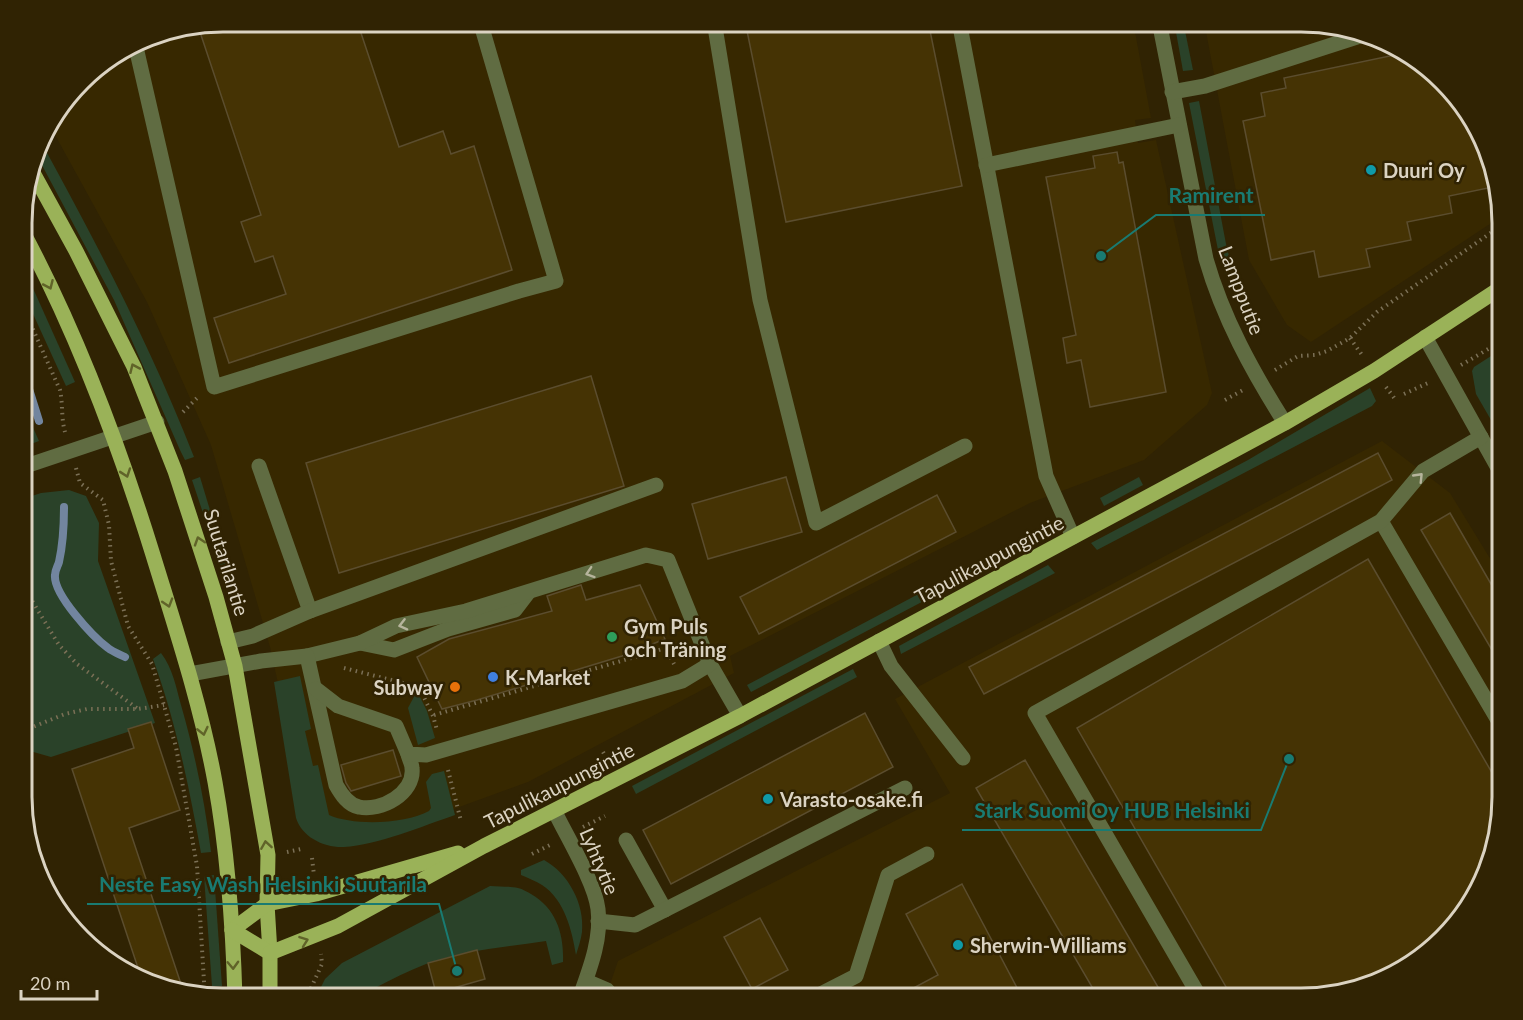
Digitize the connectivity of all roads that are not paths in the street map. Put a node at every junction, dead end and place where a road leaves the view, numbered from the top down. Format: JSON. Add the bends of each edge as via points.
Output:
{"nodes":[{"id":1,"x":483,"y":32,"type":"edge"},
{"id":2,"x":716,"y":32,"type":"edge"},
{"id":3,"x":961,"y":32,"type":"edge"},
{"id":4,"x":1161,"y":32,"type":"edge"},
{"id":5,"x":1352,"y":39,"type":"edge"},
{"id":6,"x":137,"y":52,"type":"edge"},
{"id":7,"x":1173,"y":92,"type":"junction"},
{"id":8,"x":1179,"y":125,"type":"junction"},
{"id":9,"x":986,"y":165,"type":"junction"},
{"id":10,"x":37,"y":180,"type":"edge"},
{"id":11,"x":32,"y":249,"type":"edge"},
{"id":12,"x":1491,"y":294,"type":"edge"},
{"id":13,"x":1425,"y":337,"type":"junction"},
{"id":14,"x":157,"y":422,"type":"junction"},
{"id":15,"x":1285,"y":423,"type":"junction"},
{"id":16,"x":1481,"y":437,"type":"junction"},
{"id":17,"x":114,"y":438,"type":"junction"},
{"id":18,"x":965,"y":446,"type":"dead end"},
{"id":19,"x":1491,"y":455,"type":"edge"},
{"id":20,"x":32,"y":464,"type":"edge"},
{"id":21,"x":259,"y":466,"type":"dead end"},
{"id":22,"x":656,"y":485,"type":"dead end"},
{"id":23,"x":1381,"y":521,"type":"junction"},
{"id":24,"x":1073,"y":537,"type":"junction"},
{"id":25,"x":528,"y":593,"type":"junction"},
{"id":26,"x":310,"y":611,"type":"junction"},
{"id":27,"x":466,"y":611,"type":"junction"},
{"id":28,"x":448,"y":629,"type":"junction"},
{"id":29,"x":879,"y":641,"type":"junction"},
{"id":30,"x":228,"y":642,"type":"junction"},
{"id":31,"x":360,"y":644,"type":"junction"},
{"id":32,"x":307,"y":656,"type":"junction"},
{"id":33,"x":710,"y":664,"type":"junction"},
{"id":34,"x":235,"y":666,"type":"junction"},
{"id":35,"x":190,"y":675,"type":"junction"},
{"id":36,"x":316,"y":689,"type":"junction"},
{"id":37,"x":1491,"y":708,"type":"edge"},
{"id":38,"x":740,"y":716,"type":"junction"},
{"id":39,"x":408,"y":754,"type":"junction"},
{"id":40,"x":963,"y":758,"type":"dead end"},
{"id":41,"x":905,"y":788,"type":"dead end"},
{"id":42,"x":555,"y":812,"type":"junction"},
{"id":43,"x":626,"y":840,"type":"dead end"},
{"id":44,"x":484,"y":846,"type":"junction"},
{"id":45,"x":927,"y":854,"type":"dead end"},
{"id":46,"x":267,"y":904,"type":"junction"},
{"id":47,"x":665,"y":910,"type":"junction"},
{"id":48,"x":598,"y":921,"type":"junction"},
{"id":49,"x":232,"y":930,"type":"junction"},
{"id":50,"x":270,"y":953,"type":"junction"},
{"id":51,"x":586,"y":981,"type":"junction"},
{"id":52,"x":235,"y":988,"type":"edge"},
{"id":53,"x":270,"y":988,"type":"edge"},
{"id":54,"x":583,"y":988,"type":"edge"},
{"id":55,"x":602,"y":988,"type":"edge"},
{"id":56,"x":832,"y":988,"type":"edge"},
{"id":57,"x":1195,"y":988,"type":"edge"}],
"edges":[{"from":1,"to":6,"type":"street","via":[[556,281],[214,387]]},
{"from":2,"to":18,"type":"street","via":[[760,300],[816,523]]},
{"from":3,"to":9,"type":"street"},
{"from":4,"to":7,"type":"street","name":"Lampputie"},
{"from":5,"to":7,"type":"street","via":[[1205,86]]},
{"from":7,"to":8,"type":"street","name":"Lampputie"},
{"from":8,"to":9,"type":"street"},
{"from":8,"to":15,"type":"street","name":"Lampputie","via":[[1211,279],[1258,381]]},
{"from":9,"to":24,"type":"street","via":[[1046,476]]},
{"from":14,"to":10,"type":"main road","name":"Suutarilantie","one_way":true,"via":[[134,367]]},
{"from":11,"to":17,"type":"main road","one_way":true},
{"from":12,"to":13,"type":"main road","name":"Tapulikaupungintie"},
{"from":13,"to":15,"type":"main road","name":"Tapulikaupungintie"},
{"from":13,"to":16,"type":"street"},
{"from":14,"to":17,"type":"street"},
{"from":30,"to":14,"type":"main road","name":"Suutarilantie","one_way":true,"via":[[186,502]]},
{"from":15,"to":24,"type":"main road","name":"Tapulikaupungintie"},
{"from":16,"to":19,"type":"street"},
{"from":23,"to":16,"type":"street","one_way":true,"via":[[1423,471]]},
{"from":17,"to":20,"type":"street"},
{"from":17,"to":35,"type":"main road","one_way":true},
{"from":21,"to":26,"type":"street"},
{"from":22,"to":26,"type":"street"},
{"from":23,"to":37,"type":"street"},
{"from":23,"to":57,"type":"street","via":[[1035,713]]},
{"from":24,"to":29,"type":"main road","name":"Tapulikaupungintie"},
{"from":25,"to":27,"type":"street"},
{"from":25,"to":28,"type":"street","via":[[515,610]]},
{"from":33,"to":25,"type":"street","one_way":true,"via":[[668,560],[646,555]]},
{"from":26,"to":30,"type":"street","via":[[266,632]]},
{"from":27,"to":28,"type":"street"},
{"from":27,"to":31,"type":"street","one_way":true,"via":[[396,626]]},
{"from":28,"to":31,"type":"street","via":[[394,650]]},
{"from":29,"to":38,"type":"main road","name":"Tapulikaupungintie"},
{"from":29,"to":40,"type":"street","via":[[891,666]]},
{"from":30,"to":34,"type":"main road","name":"Suutarilantie"},
{"from":31,"to":32,"type":"street"},
{"from":32,"to":34,"type":"street"},
{"from":32,"to":36,"type":"street"},
{"from":33,"to":38,"type":"street"},
{"from":33,"to":39,"type":"street","via":[[682,681],[426,755]]},
{"from":34,"to":35,"type":"street"},
{"from":46,"to":34,"type":"main road","name":"Suutarilantie","one_way":true,"via":[[268,855]]},
{"from":35,"to":49,"type":"main road","one_way":true,"via":[[215,781]]},
{"from":36,"to":39,"type":"street","via":[[338,706],[396,726]]},
{"from":36,"to":39,"type":"street","via":[[336,785],[343,797],[357,807],[394,801],[409,785],[412,769]]},
{"from":38,"to":42,"type":"main road","name":"Tapulikaupungintie"},
{"from":41,"to":47,"type":"street"},
{"from":42,"to":44,"type":"main road","name":"Tapulikaupungintie"},
{"from":42,"to":48,"type":"street","name":"Lyhtytie","via":[[595,894]]},
{"from":43,"to":47,"type":"street"},
{"from":44,"to":46,"type":"main road","name":"Tapulikaupungintie"},
{"from":50,"to":44,"type":"main road","name":"Tapulikaupungintie","one_way":true,"via":[[338,926]]},
{"from":45,"to":56,"type":"street","via":[[888,874],[856,975]]},
{"from":46,"to":49,"type":"main road","name":"Tapulikaupungintie"},
{"from":46,"to":50,"type":"main road","name":"Suutarilantie"},
{"from":47,"to":48,"type":"street","via":[[635,925]]},
{"from":48,"to":51,"type":"street","name":"Lyhtytie"},
{"from":49,"to":50,"type":"main road"},
{"from":49,"to":52,"type":"main road","one_way":true},
{"from":50,"to":53,"type":"main road","name":"Suutarilantie"},
{"from":51,"to":54,"type":"street","name":"Lyhtytie"},
{"from":51,"to":55,"type":"street"}]}
